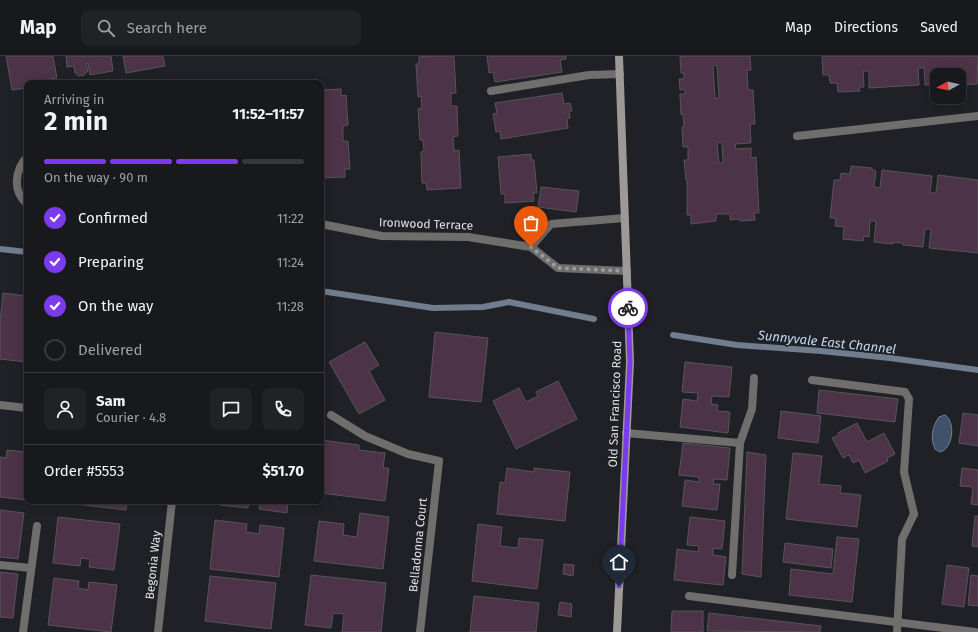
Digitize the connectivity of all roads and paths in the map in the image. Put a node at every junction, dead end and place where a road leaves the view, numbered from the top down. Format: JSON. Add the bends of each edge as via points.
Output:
{"nodes":[{"id":1,"x":619,"y":56,"type":"edge"},
{"id":2,"x":620,"y":74,"type":"junction"},
{"id":3,"x":491,"y":91,"type":"dead end"},
{"id":4,"x":978,"y":116,"type":"edge"},
{"id":5,"x":797,"y":136,"type":"dead end"},
{"id":6,"x":24,"y":160,"type":"edge"},
{"id":7,"x":24,"y":200,"type":"edge"},
{"id":8,"x":625,"y":218,"type":"junction"},
{"id":9,"x":324,"y":225,"type":"edge"},
{"id":10,"x":531,"y":247,"type":"junction"},
{"id":11,"x":627,"y":271,"type":"junction"},
{"id":12,"x":754,"y":378,"type":"dead end"},
{"id":13,"x":812,"y":380,"type":"dead end"},
{"id":14,"x":0,"y":405,"type":"edge"},
{"id":15,"x":24,"y":408,"type":"edge"},
{"id":16,"x":331,"y":415,"type":"dead end"},
{"id":17,"x":626,"y":433,"type":"junction"},
{"id":18,"x":740,"y":443,"type":"junction"},
{"id":19,"x":172,"y":504,"type":"edge"},
{"id":20,"x":37,"y":526,"type":"dead end"},
{"id":21,"x":0,"y":564,"type":"edge"},
{"id":22,"x":31,"y":568,"type":"junction"},
{"id":23,"x":732,"y":575,"type":"dead end"},
{"id":24,"x":689,"y":596,"type":"dead end"},
{"id":25,"x":897,"y":622,"type":"junction"},
{"id":26,"x":23,"y":632,"type":"edge"},
{"id":27,"x":158,"y":632,"type":"edge"},
{"id":28,"x":420,"y":632,"type":"edge"},
{"id":29,"x":617,"y":632,"type":"edge"},
{"id":30,"x":897,"y":632,"type":"edge"},
{"id":31,"x":975,"y":632,"type":"edge"}],
"edges":[{"from":1,"to":2,"type":"main road","name":"Old San Francisco Road"},
{"from":2,"to":3,"type":"street","via":[[589,76]]},
{"from":2,"to":8,"type":"main road","name":"Old San Francisco Road"},
{"from":4,"to":5,"type":"street"},
{"from":6,"to":7,"type":"street","via":[[17,172],[16,182]]},
{"from":8,"to":10,"type":"street","via":[[550,224]]},
{"from":8,"to":11,"type":"main road","name":"Old San Francisco Road"},
{"from":9,"to":10,"type":"street","name":"Ironwood Terrace","via":[[382,236],[468,237]]},
{"from":10,"to":11,"type":"street","name":"Ironwood Terrace","via":[[558,268]]},
{"from":11,"to":17,"type":"main road","name":"Old San Francisco Road","via":[[630,362]]},
{"from":12,"to":18,"type":"street","via":[[752,409]]},
{"from":13,"to":25,"type":"street","via":[[905,392],[909,399],[904,472],[914,514],[902,539]]},
{"from":14,"to":15,"type":"street"},
{"from":16,"to":28,"type":"street","name":"Belladonna Court","via":[[365,436],[408,454],[439,461]]},
{"from":17,"to":18,"type":"street"},
{"from":17,"to":29,"type":"main road","name":"Old San Francisco Road"},
{"from":18,"to":23,"type":"street"},
{"from":19,"to":27,"type":"street","name":"Begonia Way"},
{"from":20,"to":22,"type":"street"},
{"from":21,"to":22,"type":"street"},
{"from":22,"to":26,"type":"street"},
{"from":24,"to":25,"type":"street"},
{"from":25,"to":30,"type":"street"},
{"from":25,"to":31,"type":"street"}]}
